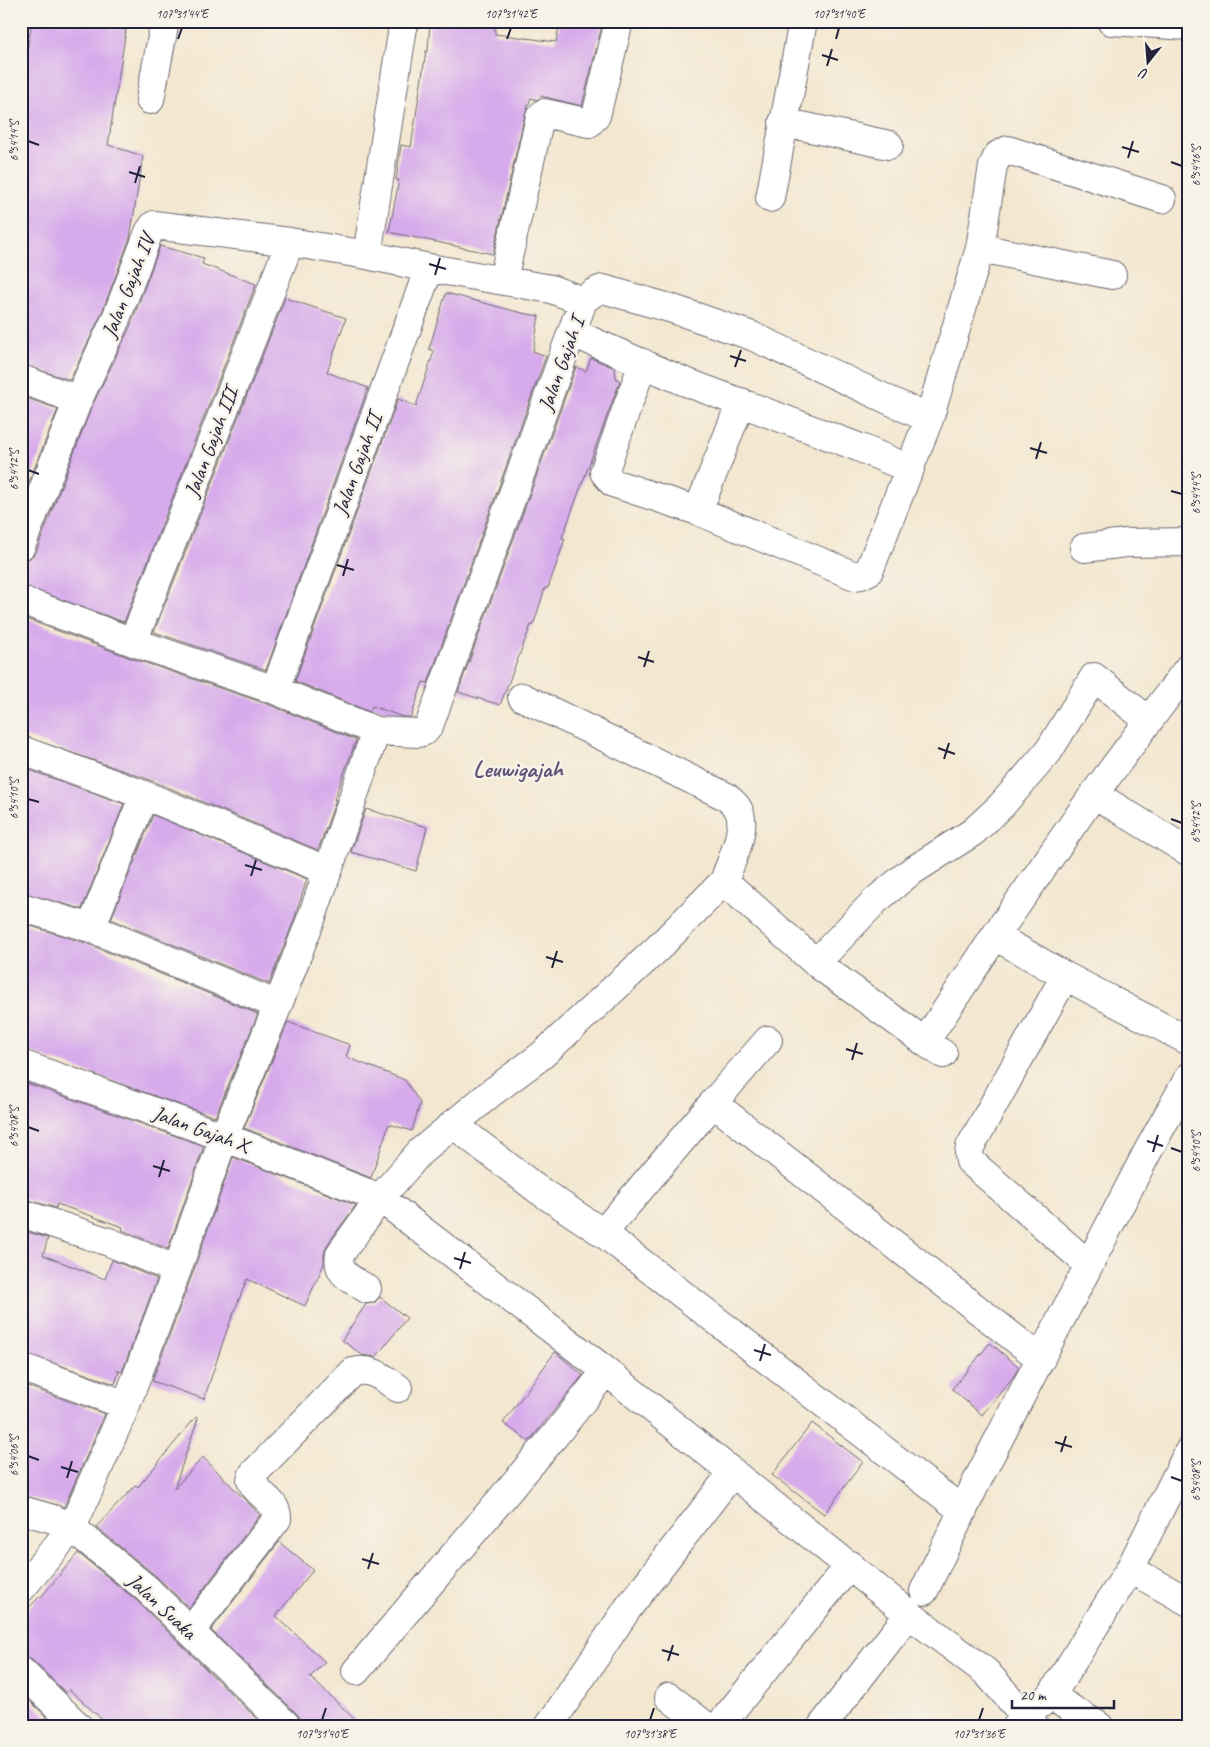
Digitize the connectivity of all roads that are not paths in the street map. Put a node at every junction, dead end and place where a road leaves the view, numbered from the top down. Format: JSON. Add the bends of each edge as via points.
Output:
{"nodes":[{"id":1,"x":165,"y":21,"type":"edge"},
{"id":2,"x":404,"y":21,"type":"edge"},
{"id":3,"x":619,"y":21,"type":"edge"},
{"id":4,"x":803,"y":21,"type":"edge"},
{"id":5,"x":1110,"y":21,"type":"edge"},
{"id":6,"x":1189,"y":26,"type":"edge"},
{"id":7,"x":150,"y":100,"type":"dead end"},
{"id":8,"x":783,"y":122,"type":"junction"},
{"id":9,"x":890,"y":145,"type":"dead end"},
{"id":10,"x":770,"y":198,"type":"dead end"},
{"id":11,"x":1162,"y":198,"type":"dead end"},
{"id":12,"x":290,"y":242,"type":"junction"},
{"id":13,"x":980,"y":248,"type":"junction"},
{"id":14,"x":367,"y":255,"type":"junction"},
{"id":15,"x":429,"y":268,"type":"junction"},
{"id":16,"x":1112,"y":275,"type":"dead end"},
{"id":17,"x":503,"y":280,"type":"junction"},
{"id":18,"x":583,"y":301,"type":"junction"},
{"id":19,"x":573,"y":333,"type":"junction"},
{"id":20,"x":643,"y":362,"type":"junction"},
{"id":21,"x":21,"y":379,"type":"edge"},
{"id":22,"x":78,"y":400,"type":"junction"},
{"id":23,"x":741,"y":402,"type":"junction"},
{"id":24,"x":929,"y":419,"type":"junction"},
{"id":25,"x":910,"y":469,"type":"junction"},
{"id":26,"x":698,"y":511,"type":"junction"},
{"id":27,"x":1179,"y":542,"type":"edge"},
{"id":28,"x":21,"y":546,"type":"edge"},
{"id":29,"x":1084,"y":548,"type":"dead end"},
{"id":30,"x":21,"y":600,"type":"edge"},
{"id":31,"x":133,"y":642,"type":"junction"},
{"id":32,"x":1189,"y":667,"type":"edge"},
{"id":33,"x":275,"y":690,"type":"junction"},
{"id":34,"x":522,"y":697,"type":"dead end"},
{"id":35,"x":1149,"y":721,"type":"junction"},
{"id":36,"x":376,"y":731,"type":"junction"},
{"id":37,"x":21,"y":750,"type":"edge"},
{"id":38,"x":144,"y":794,"type":"junction"},
{"id":39,"x":1094,"y":794,"type":"junction"},
{"id":40,"x":1189,"y":852,"type":"edge"},
{"id":41,"x":328,"y":871,"type":"junction"},
{"id":42,"x":724,"y":881,"type":"junction"},
{"id":43,"x":21,"y":907,"type":"edge"},
{"id":44,"x":91,"y":928,"type":"junction"},
{"id":45,"x":995,"y":936,"type":"junction"},
{"id":46,"x":816,"y":963,"type":"junction"},
{"id":47,"x":1065,"y":976,"type":"junction"},
{"id":48,"x":278,"y":1005,"type":"junction"},
{"id":49,"x":768,"y":1040,"type":"dead end"},
{"id":50,"x":1189,"y":1041,"type":"edge"},
{"id":51,"x":21,"y":1064,"type":"edge"},
{"id":52,"x":1189,"y":1076,"type":"edge"},
{"id":53,"x":713,"y":1104,"type":"junction"},
{"id":54,"x":453,"y":1124,"type":"junction"},
{"id":55,"x":224,"y":1137,"type":"junction"},
{"id":56,"x":380,"y":1198,"type":"junction"},
{"id":57,"x":21,"y":1213,"type":"edge"},
{"id":58,"x":603,"y":1233,"type":"junction"},
{"id":59,"x":1089,"y":1265,"type":"junction"},
{"id":60,"x":177,"y":1270,"type":"junction"},
{"id":61,"x":366,"y":1289,"type":"dead end"},
{"id":62,"x":1041,"y":1359,"type":"junction"},
{"id":63,"x":21,"y":1367,"type":"edge"},
{"id":64,"x":606,"y":1371,"type":"junction"},
{"id":65,"x":398,"y":1388,"type":"dead end"},
{"id":66,"x":126,"y":1405,"type":"junction"},
{"id":67,"x":1189,"y":1451,"type":"edge"},
{"id":68,"x":733,"y":1472,"type":"junction"},
{"id":69,"x":21,"y":1510,"type":"edge"},
{"id":70,"x":963,"y":1511,"type":"junction"},
{"id":71,"x":72,"y":1528,"type":"junction"},
{"id":72,"x":850,"y":1565,"type":"junction"},
{"id":73,"x":1130,"y":1569,"type":"junction"},
{"id":74,"x":21,"y":1589,"type":"edge"},
{"id":75,"x":924,"y":1590,"type":"dead end"},
{"id":76,"x":1189,"y":1602,"type":"edge"},
{"id":77,"x":909,"y":1614,"type":"junction"},
{"id":78,"x":191,"y":1631,"type":"junction"},
{"id":79,"x":21,"y":1671,"type":"edge"},
{"id":80,"x":356,"y":1671,"type":"dead end"},
{"id":81,"x":1051,"y":1696,"type":"junction"},
{"id":82,"x":669,"y":1697,"type":"dead end"},
{"id":83,"x":1025,"y":1723,"type":"edge"},
{"id":84,"x":78,"y":1726,"type":"edge"},
{"id":85,"x":287,"y":1726,"type":"edge"},
{"id":86,"x":549,"y":1726,"type":"edge"},
{"id":87,"x":706,"y":1726,"type":"edge"},
{"id":88,"x":719,"y":1726,"type":"edge"},
{"id":89,"x":822,"y":1726,"type":"edge"},
{"id":90,"x":1100,"y":1726,"type":"edge"}],
"edges":[{"from":1,"to":7,"type":"street"},
{"from":2,"to":14,"type":"street"},
{"from":3,"to":17,"type":"street","via":[[593,120],[589,124],[544,113],[540,117]]},
{"from":4,"to":8,"type":"street"},
{"from":5,"to":6,"type":"street"},
{"from":8,"to":9,"type":"street"},
{"from":8,"to":10,"type":"street"},
{"from":11,"to":13,"type":"street","via":[[1008,150],[998,155],[993,166]]},
{"from":12,"to":14,"type":"street","name":"Jalan Gajah IV"},
{"from":12,"to":22,"type":"street","name":"Jalan Gajah IV","via":[[154,225]]},
{"from":12,"to":31,"type":"street","name":"Jalan Gajah III"},
{"from":13,"to":16,"type":"street"},
{"from":13,"to":24,"type":"street"},
{"from":14,"to":15,"type":"street"},
{"from":15,"to":17,"type":"street"},
{"from":15,"to":33,"type":"street","name":"Jalan Gajah II"},
{"from":17,"to":18,"type":"street","via":[[551,289]]},
{"from":18,"to":19,"type":"street","name":"Jalan Gajah I"},
{"from":18,"to":24,"type":"street","name":"Jalan Gajah I","via":[[603,289],[673,309],[752,336]]},
{"from":19,"to":20,"type":"street"},
{"from":19,"to":36,"type":"street","name":"Jalan Gajah I","via":[[429,726],[418,733]]},
{"from":20,"to":23,"type":"street"},
{"from":20,"to":26,"type":"street","via":[[604,472],[613,483]]},
{"from":21,"to":22,"type":"street"},
{"from":22,"to":28,"type":"street","name":"Jalan Gajah IV"},
{"from":23,"to":25,"type":"street"},
{"from":23,"to":26,"type":"street"},
{"from":24,"to":25,"type":"street"},
{"from":25,"to":26,"type":"street","via":[[869,571],[861,575],[855,576]]},
{"from":27,"to":29,"type":"street"},
{"from":30,"to":31,"type":"street"},
{"from":31,"to":33,"type":"street"},
{"from":32,"to":35,"type":"street"},
{"from":33,"to":36,"type":"street","name":"Jalan Gajah I"},
{"from":34,"to":42,"type":"street","via":[[727,797],[738,809],[742,823]]},
{"from":35,"to":39,"type":"street"},
{"from":35,"to":46,"type":"street","via":[[1094,677],[1048,752],[1001,806],[973,832],[909,874],[875,901]]},
{"from":36,"to":41,"type":"street"},
{"from":37,"to":38,"type":"street"},
{"from":38,"to":41,"type":"street"},
{"from":38,"to":44,"type":"street"},
{"from":39,"to":40,"type":"street"},
{"from":39,"to":45,"type":"street"},
{"from":41,"to":48,"type":"street"},
{"from":42,"to":46,"type":"street"},
{"from":42,"to":54,"type":"street","via":[[657,949],[541,1056]]},
{"from":43,"to":44,"type":"street"},
{"from":44,"to":48,"type":"street"},
{"from":45,"to":46,"type":"street","via":[[934,1048]]},
{"from":45,"to":47,"type":"street"},
{"from":47,"to":50,"type":"street"},
{"from":47,"to":59,"type":"street","via":[[969,1154],[970,1161]]},
{"from":48,"to":55,"type":"street"},
{"from":49,"to":53,"type":"street"},
{"from":51,"to":55,"type":"street","name":"Jalan Gajah X"},
{"from":52,"to":59,"type":"street"},
{"from":53,"to":58,"type":"street"},
{"from":53,"to":62,"type":"street"},
{"from":54,"to":56,"type":"street","via":[[420,1152]]},
{"from":54,"to":58,"type":"street","via":[[537,1189]]},
{"from":55,"to":56,"type":"street","name":"Jalan Gajah X"},
{"from":55,"to":60,"type":"street"},
{"from":56,"to":61,"type":"street","via":[[340,1254],[338,1262],[342,1272]]},
{"from":56,"to":64,"type":"street","name":"Jalan Gajah X"},
{"from":57,"to":60,"type":"street","via":[[109,1242]]},
{"from":58,"to":70,"type":"street"},
{"from":59,"to":62,"type":"street"},
{"from":60,"to":66,"type":"street"},
{"from":62,"to":70,"type":"street"},
{"from":63,"to":66,"type":"street"},
{"from":64,"to":68,"type":"street","name":"Jalan Gajah X"},
{"from":64,"to":80,"type":"street"},
{"from":65,"to":78,"type":"street","via":[[363,1369],[353,1372],[253,1474],[253,1487],[273,1505],[278,1512],[277,1519]]},
{"from":66,"to":71,"type":"street"},
{"from":67,"to":73,"type":"street"},
{"from":68,"to":72,"type":"street","name":"Jalan Gajah X"},
{"from":68,"to":86,"type":"street","via":[[628,1608]]},
{"from":69,"to":71,"type":"street","name":"Jalan Suaka"},
{"from":70,"to":75,"type":"street"},
{"from":71,"to":74,"type":"street"},
{"from":71,"to":78,"type":"street","name":"Jalan Suaka","via":[[146,1588]]},
{"from":72,"to":77,"type":"street","name":"Jalan Gajah X"},
{"from":72,"to":88,"type":"street"},
{"from":73,"to":76,"type":"street"},
{"from":73,"to":81,"type":"street"},
{"from":77,"to":83,"type":"street","name":"Jalan Gajah X","via":[[986,1672]]},
{"from":77,"to":89,"type":"street"},
{"from":78,"to":85,"type":"street","name":"Jalan Suaka"},
{"from":79,"to":84,"type":"street"},
{"from":81,"to":83,"type":"street"},
{"from":81,"to":90,"type":"street"},
{"from":82,"to":87,"type":"street"}]}
